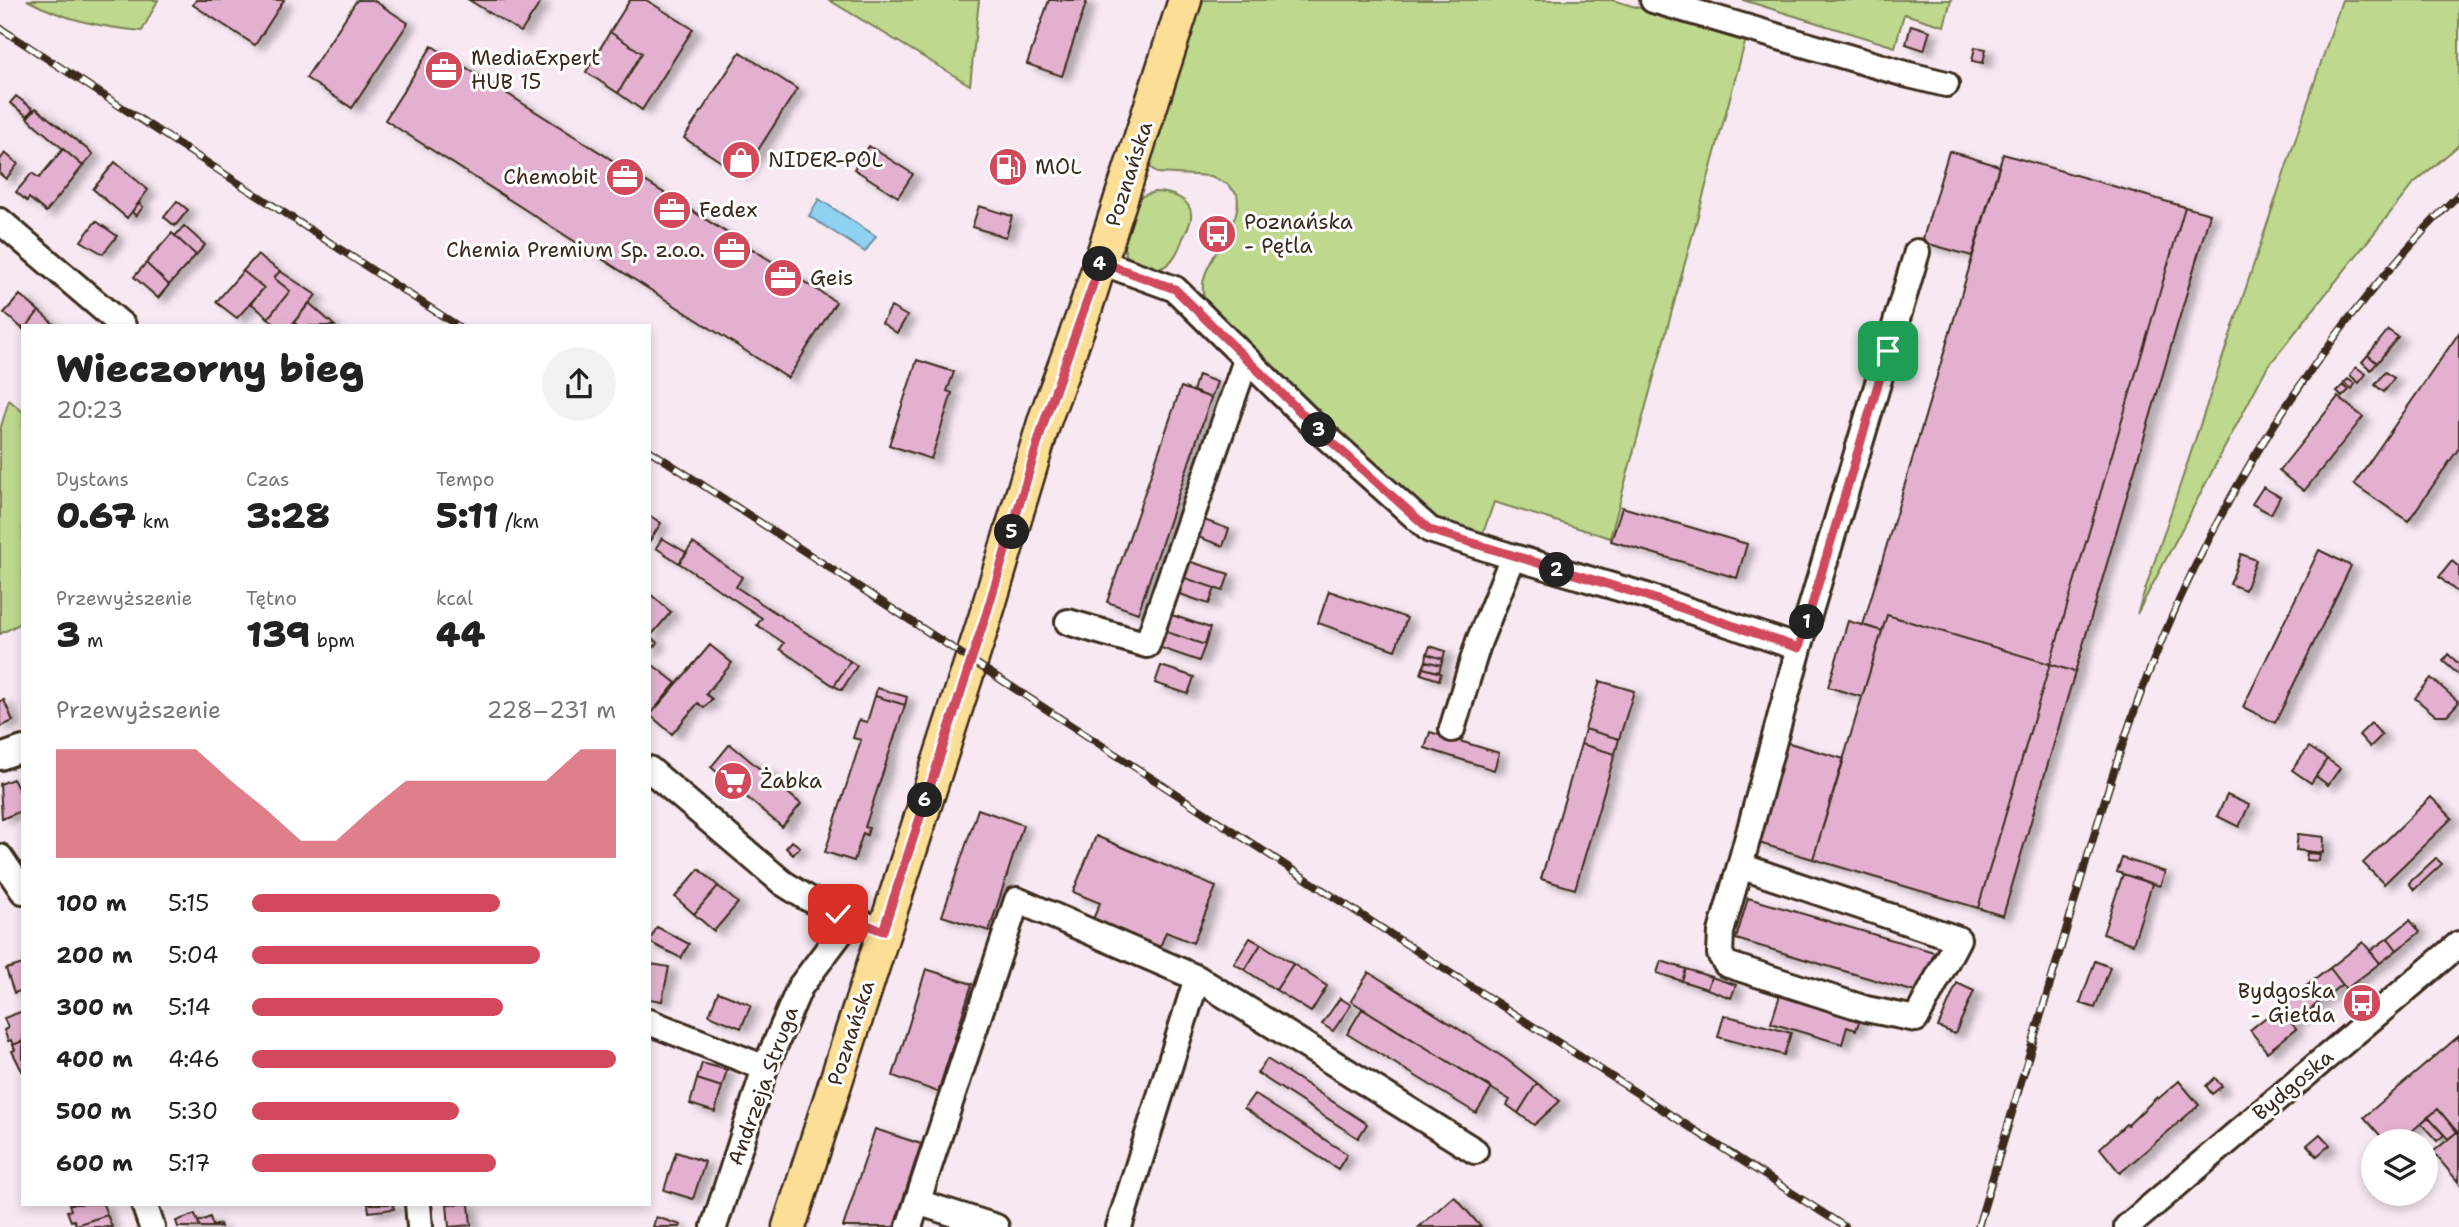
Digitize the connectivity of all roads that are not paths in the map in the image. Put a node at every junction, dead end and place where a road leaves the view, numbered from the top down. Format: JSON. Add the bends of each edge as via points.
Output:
{"nodes":[{"id":1,"x":1185,"y":0,"type":"edge"},
{"id":2,"x":1653,"y":0,"type":"edge"},
{"id":3,"x":1946,"y":83,"type":"dead end"},
{"id":4,"x":0,"y":222,"type":"edge"},
{"id":5,"x":1917,"y":252,"type":"dead end"},
{"id":6,"x":1101,"y":262,"type":"junction"},
{"id":7,"x":121,"y":324,"type":"edge"},
{"id":8,"x":1246,"y":360,"type":"junction"},
{"id":9,"x":1513,"y":557,"type":"junction"},
{"id":10,"x":1068,"y":622,"type":"dead end"},
{"id":11,"x":1799,"y":648,"type":"junction"},
{"id":12,"x":1452,"y":729,"type":"dead end"},
{"id":13,"x":21,"y":750,"type":"edge"},
{"id":14,"x":0,"y":757,"type":"edge"},
{"id":15,"x":651,"y":771,"type":"edge"},
{"id":16,"x":0,"y":857,"type":"edge"},
{"id":17,"x":1740,"y":866,"type":"junction"},
{"id":18,"x":21,"y":888,"type":"edge"},
{"id":19,"x":851,"y":919,"type":"junction"},
{"id":20,"x":883,"y":931,"type":"junction"},
{"id":21,"x":2459,"y":944,"type":"edge"},
{"id":22,"x":1197,"y":978,"type":"junction"},
{"id":23,"x":651,"y":1023,"type":"edge"},
{"id":24,"x":765,"y":1068,"type":"junction"},
{"id":25,"x":1475,"y":1151,"type":"dead end"},
{"id":26,"x":917,"y":1202,"type":"junction"},
{"id":27,"x":145,"y":1206,"type":"edge"},
{"id":28,"x":418,"y":1206,"type":"edge"},
{"id":29,"x":152,"y":1227,"type":"edge"},
{"id":30,"x":420,"y":1227,"type":"edge"},
{"id":31,"x":714,"y":1227,"type":"edge"},
{"id":32,"x":789,"y":1227,"type":"edge"},
{"id":33,"x":909,"y":1227,"type":"edge"},
{"id":34,"x":996,"y":1227,"type":"edge"},
{"id":35,"x":1119,"y":1227,"type":"edge"},
{"id":36,"x":2127,"y":1227,"type":"edge"}],
"edges":[{"from":1,"to":6,"type":"main road","name":"Poznańska"},
{"from":2,"to":3,"type":"street"},
{"from":4,"to":7,"type":"street"},
{"from":5,"to":11,"type":"street"},
{"from":6,"to":8,"type":"street","via":[[1175,289]]},
{"from":6,"to":20,"type":"main road","name":"Poznańska","via":[[1052,400]]},
{"from":8,"to":9,"type":"street","via":[[1430,530]]},
{"from":8,"to":10,"type":"street","via":[[1147,645]]},
{"from":9,"to":11,"type":"street"},
{"from":9,"to":12,"type":"street","via":[[1479,641]]},
{"from":11,"to":17,"type":"street"},
{"from":13,"to":14,"type":"street"},
{"from":15,"to":19,"type":"street","via":[[783,883]]},
{"from":16,"to":18,"type":"street"},
{"from":17,"to":17,"type":"street","via":[[1721,932],[1720,954],[1726,964],[1866,1009],[1916,1019],[1958,939]]},
{"from":19,"to":20,"type":"street"},
{"from":19,"to":24,"type":"street","name":"Andrzeja Struga","via":[[800,987]]},
{"from":20,"to":32,"type":"main road","name":"Poznańska"},
{"from":21,"to":36,"type":"street","name":"Bydgoska"},
{"from":22,"to":25,"type":"street"},
{"from":22,"to":26,"type":"street","via":[[1017,900]]},
{"from":22,"to":35,"type":"street"},
{"from":23,"to":24,"type":"street"},
{"from":24,"to":31,"type":"street","name":"Andrzeja Struga"},
{"from":26,"to":33,"type":"street"},
{"from":26,"to":34,"type":"street"},
{"from":27,"to":29,"type":"street"},
{"from":28,"to":30,"type":"street"}]}
